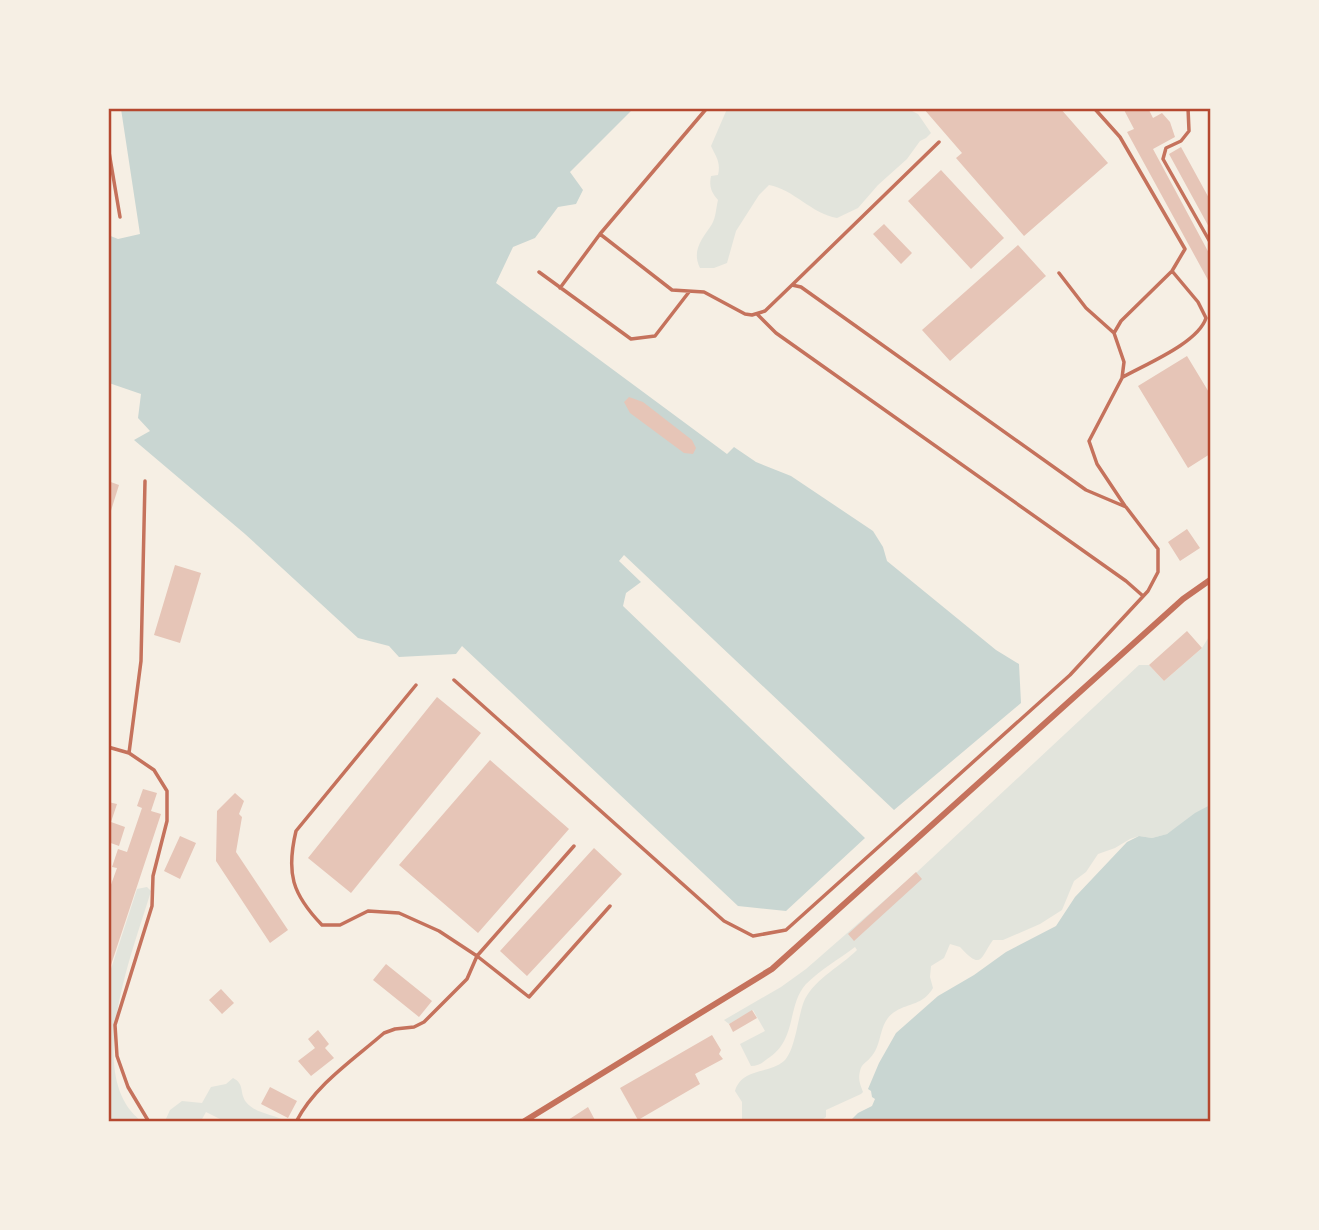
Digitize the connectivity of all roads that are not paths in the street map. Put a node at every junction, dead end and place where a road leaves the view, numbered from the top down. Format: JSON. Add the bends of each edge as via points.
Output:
{"nodes":[{"id":1,"x":708,"y":108,"type":"edge"},
{"id":2,"x":1094,"y":108,"type":"edge"},
{"id":3,"x":1188,"y":108,"type":"edge"},
{"id":4,"x":939,"y":142,"type":"dead end"},
{"id":5,"x":108,"y":146,"type":"edge"},
{"id":6,"x":120,"y":217,"type":"dead end"},
{"id":7,"x":600,"y":234,"type":"junction"},
{"id":8,"x":1210,"y":242,"type":"edge"},
{"id":9,"x":1172,"y":271,"type":"junction"},
{"id":10,"x":539,"y":272,"type":"dead end"},
{"id":11,"x":1059,"y":273,"type":"dead end"},
{"id":12,"x":792,"y":285,"type":"junction"},
{"id":13,"x":560,"y":288,"type":"junction"},
{"id":14,"x":689,"y":291,"type":"junction"},
{"id":15,"x":757,"y":314,"type":"junction"},
{"id":16,"x":1114,"y":333,"type":"junction"},
{"id":17,"x":1122,"y":378,"type":"junction"},
{"id":18,"x":145,"y":481,"type":"dead end"},
{"id":19,"x":1126,"y":508,"type":"junction"},
{"id":20,"x":1210,"y":580,"type":"edge"},
{"id":21,"x":1143,"y":596,"type":"junction"},
{"id":22,"x":454,"y":680,"type":"dead end"},
{"id":23,"x":416,"y":685,"type":"dead end"},
{"id":24,"x":108,"y":747,"type":"edge"},
{"id":25,"x":129,"y":753,"type":"junction"},
{"id":26,"x":574,"y":846,"type":"dead end"},
{"id":27,"x":611,"y":906,"type":"dead end"},
{"id":28,"x":477,"y":956,"type":"junction"},
{"id":29,"x":149,"y":1122,"type":"edge"},
{"id":30,"x":296,"y":1122,"type":"edge"},
{"id":31,"x":523,"y":1122,"type":"edge"}],
"edges":[{"from":1,"to":7,"type":"lane"},
{"from":2,"to":9,"type":"lane","via":[[1120,137],[1185,249]]},
{"from":3,"to":8,"type":"lane","via":[[1189,131],[1166,148],[1163,159]]},
{"from":4,"to":12,"type":"lane"},
{"from":5,"to":6,"type":"lane"},
{"from":7,"to":13,"type":"lane"},
{"from":7,"to":14,"type":"lane","via":[[672,290]]},
{"from":9,"to":16,"type":"lane"},
{"from":9,"to":17,"type":"lane","via":[[1198,302],[1206,318],[1203,326],[1194,337]]},
{"from":10,"to":13,"type":"lane"},
{"from":11,"to":16,"type":"lane","via":[[1086,308]]},
{"from":12,"to":15,"type":"lane"},
{"from":12,"to":19,"type":"lane","via":[[801,287],[1086,490]]},
{"from":13,"to":14,"type":"lane","via":[[631,339],[655,336]]},
{"from":14,"to":15,"type":"lane","via":[[704,292],[745,314]]},
{"from":15,"to":21,"type":"lane","via":[[776,333]]},
{"from":16,"to":17,"type":"lane","via":[[1124,362]]},
{"from":17,"to":19,"type":"lane","via":[[1089,441],[1097,464]]},
{"from":18,"to":25,"type":"lane","via":[[141,661]]},
{"from":19,"to":21,"type":"lane","via":[[1158,549],[1158,572]]},
{"from":20,"to":31,"type":"street","via":[[772,969]]},
{"from":21,"to":22,"type":"lane","via":[[1070,675],[786,930],[753,936],[724,921]]},
{"from":23,"to":28,"type":"lane","via":[[296,831],[290,857],[295,888],[322,925],[340,925],[368,911],[399,914]]},
{"from":24,"to":25,"type":"lane"},
{"from":25,"to":29,"type":"lane","via":[[154,770],[167,791],[168,804],[153,876],[152,906],[116,1026],[117,1056],[128,1087]]},
{"from":26,"to":28,"type":"lane"},
{"from":27,"to":28,"type":"lane","via":[[529,997]]},
{"from":28,"to":30,"type":"lane","via":[[467,979],[424,1022],[384,1033],[324,1085]]}]}
